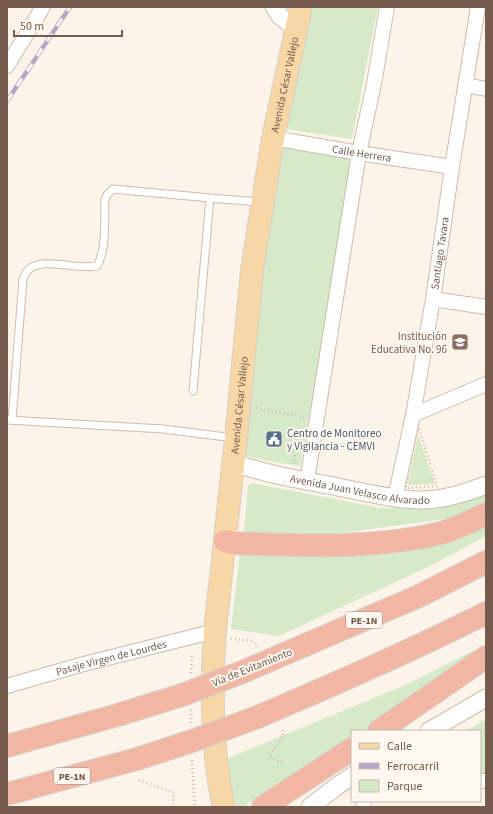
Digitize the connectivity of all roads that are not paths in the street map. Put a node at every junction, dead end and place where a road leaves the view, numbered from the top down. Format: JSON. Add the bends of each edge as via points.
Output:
{"nodes":[{"id":1,"x":43,"y":7,"type":"edge"},
{"id":2,"x":274,"y":7,"type":"edge"},
{"id":3,"x":301,"y":7,"type":"edge"},
{"id":4,"x":387,"y":7,"type":"edge"},
{"id":5,"x":478,"y":7,"type":"edge"},
{"id":6,"x":296,"y":29,"type":"junction"},
{"id":7,"x":7,"y":66,"type":"edge"},
{"id":8,"x":466,"y":85,"type":"junction"},
{"id":9,"x":486,"y":89,"type":"edge"},
{"id":10,"x":273,"y":138,"type":"junction"},
{"id":11,"x":360,"y":153,"type":"junction"},
{"id":12,"x":452,"y":167,"type":"junction"},
{"id":13,"x":210,"y":198,"type":"junction"},
{"id":14,"x":262,"y":202,"type":"junction"},
{"id":15,"x":433,"y":299,"type":"junction"},
{"id":16,"x":486,"y":307,"type":"edge"},
{"id":17,"x":486,"y":384,"type":"edge"},
{"id":18,"x":193,"y":391,"type":"dead end"},
{"id":19,"x":10,"y":420,"type":"edge"},
{"id":20,"x":416,"y":420,"type":"junction"},
{"id":21,"x":236,"y":438,"type":"junction"},
{"id":22,"x":234,"y":463,"type":"junction"},
{"id":23,"x":307,"y":481,"type":"junction"},
{"id":24,"x":486,"y":485,"type":"edge"},
{"id":25,"x":395,"y":498,"type":"junction"},
{"id":26,"x":486,"y":514,"type":"edge"},
{"id":27,"x":225,"y":541,"type":"junction"},
{"id":28,"x":486,"y":562,"type":"edge"},
{"id":29,"x":486,"y":613,"type":"edge"},
{"id":30,"x":223,"y":635,"type":"junction"},
{"id":31,"x":486,"y":657,"type":"edge"},
{"id":32,"x":7,"y":686,"type":"edge"},
{"id":33,"x":486,"y":698,"type":"edge"},
{"id":34,"x":379,"y":730,"type":"edge"},
{"id":35,"x":431,"y":730,"type":"edge"},
{"id":36,"x":7,"y":746,"type":"edge"},
{"id":37,"x":351,"y":750,"type":"edge"},
{"id":38,"x":351,"y":777,"type":"edge"},
{"id":39,"x":337,"y":786,"type":"junction"},
{"id":40,"x":7,"y":794,"type":"edge"},
{"id":41,"x":224,"y":807,"type":"edge"},
{"id":42,"x":263,"y":807,"type":"edge"},
{"id":43,"x":310,"y":807,"type":"edge"},
{"id":44,"x":320,"y":807,"type":"edge"}],
"edges":[{"from":1,"to":7,"type":"street"},
{"from":2,"to":6,"type":"street","via":[[280,16]]},
{"from":3,"to":6,"type":"main road","name":"Avenida César Vallejo"},
{"from":4,"to":11,"type":"street"},
{"from":5,"to":8,"type":"street","name":"Santiago Tavara"},
{"from":6,"to":10,"type":"main road","name":"Avenida César Vallejo"},
{"from":8,"to":9,"type":"street"},
{"from":8,"to":12,"type":"street","name":"Santiago Tavara"},
{"from":10,"to":11,"type":"street","name":"Calle Herrera"},
{"from":10,"to":14,"type":"main road","name":"Avenida César Vallejo"},
{"from":11,"to":12,"type":"street","name":"Calle Herrera"},
{"from":11,"to":23,"type":"street"},
{"from":12,"to":15,"type":"street","name":"Santiago Tavara"},
{"from":13,"to":14,"type":"lane"},
{"from":13,"to":18,"type":"lane"},
{"from":13,"to":19,"type":"lane","via":[[113,189],[105,200],[103,250],[96,266],[89,268],[49,264],[37,265],[28,271],[23,279]]},
{"from":14,"to":21,"type":"main road","name":"Avenida César Vallejo","via":[[252,270]]},
{"from":15,"to":16,"type":"street"},
{"from":15,"to":20,"type":"street","name":"Santiago Tavara"},
{"from":17,"to":20,"type":"street"},
{"from":19,"to":21,"type":"lane","via":[[163,429]]},
{"from":20,"to":25,"type":"street","name":"Santiago Tavara"},
{"from":21,"to":22,"type":"main road","name":"Avenida César Vallejo"},
{"from":22,"to":23,"type":"street","name":"Avenida Juan Velasco Alvarado"},
{"from":22,"to":27,"type":"main road","name":"Avenida César Vallejo"},
{"from":23,"to":25,"type":"street","name":"Avenida Juan Velasco Alvarado"},
{"from":24,"to":25,"type":"street","name":"Avenida Juan Velasco Alvarado","via":[[450,497],[422,500]]},
{"from":26,"to":27,"type":"highway","via":[[442,532],[389,541],[314,545]]},
{"from":27,"to":30,"type":"main road","name":"Avenida César Vallejo"},
{"from":28,"to":36,"type":"highway","name":"Vía de Evitamiento","number":"PE-1N","bridge":true,"via":[[419,596],[240,673],[182,695]]},
{"from":29,"to":40,"type":"highway","number":"PE-1N","bridge":true,"via":[[342,681],[255,718],[137,758]]},
{"from":30,"to":32,"type":"street","name":"Pasaje Virgen de Lourdes","via":[[80,665]]},
{"from":30,"to":41,"type":"main road","name":"Avenida César Vallejo","via":[[213,658],[213,715],[215,764]]},
{"from":31,"to":34,"type":"highway"},
{"from":33,"to":35,"type":"street"},
{"from":37,"to":42,"type":"highway"},
{"from":38,"to":39,"type":"street"},
{"from":39,"to":43,"type":"street"},
{"from":39,"to":44,"type":"street"}]}
